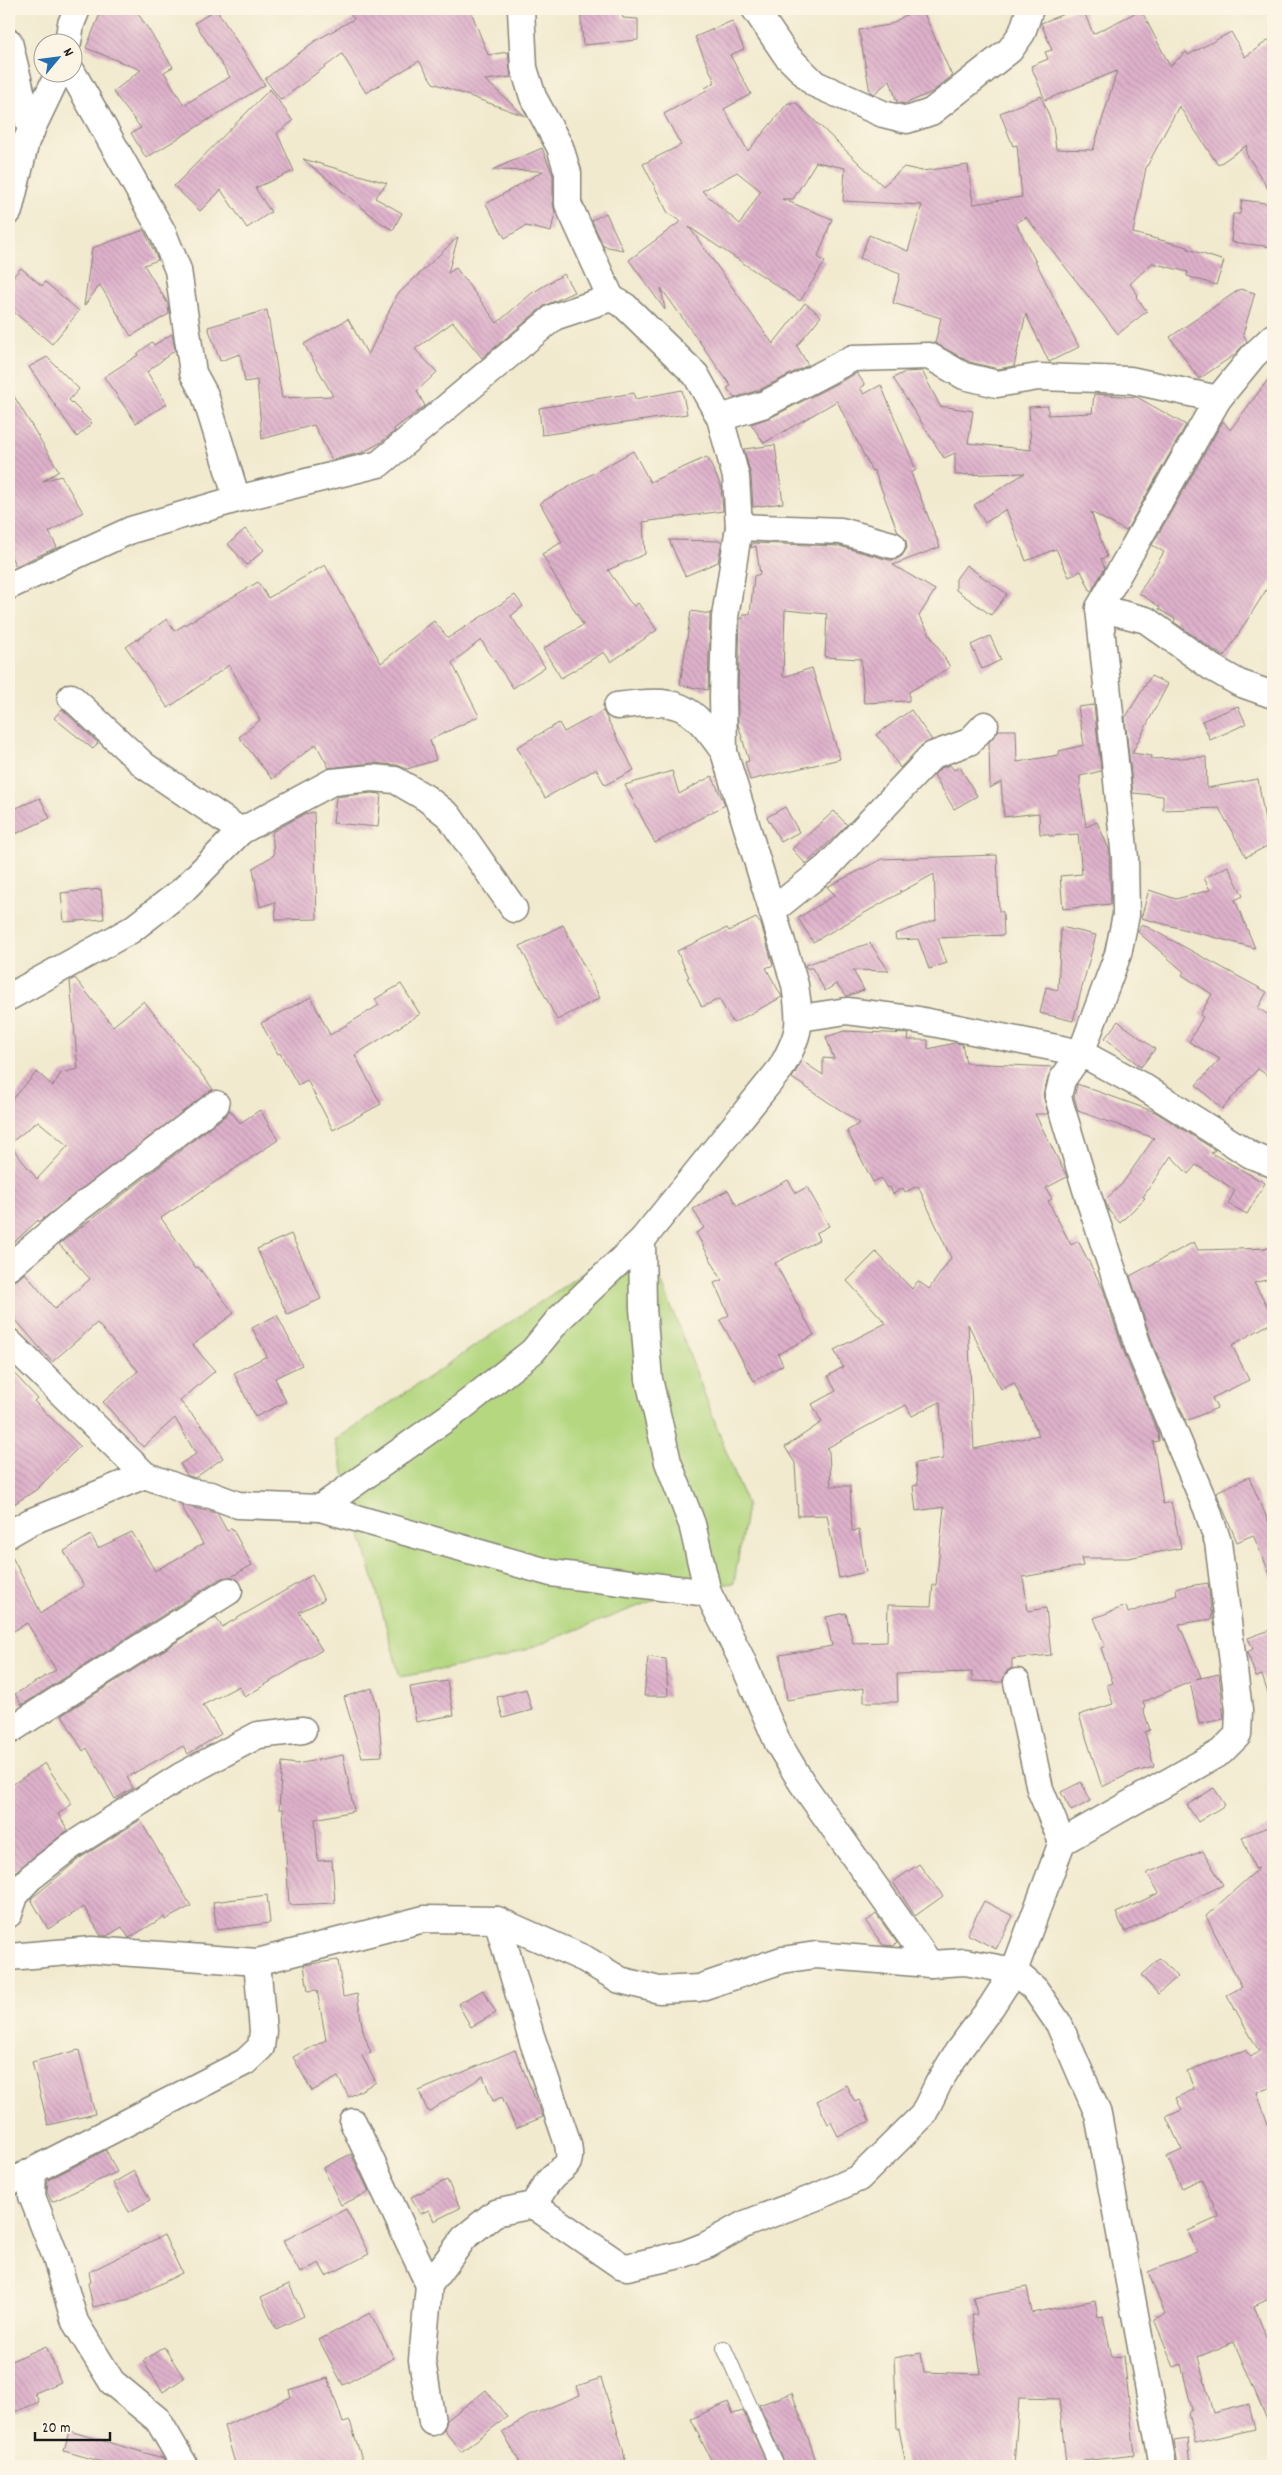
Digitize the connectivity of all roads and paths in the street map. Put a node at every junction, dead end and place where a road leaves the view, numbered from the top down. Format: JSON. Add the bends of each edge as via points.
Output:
{"nodes":[{"id":1,"x":78,"y":9,"type":"edge"},
{"id":2,"x":755,"y":9,"type":"edge"},
{"id":3,"x":1030,"y":9,"type":"edge"},
{"id":4,"x":524,"y":10,"type":"edge"},
{"id":5,"x":70,"y":32,"type":"edge"},
{"id":6,"x":9,"y":42,"type":"edge"},
{"id":7,"x":54,"y":82,"type":"edge"},
{"id":8,"x":78,"y":82,"type":"edge"},
{"id":9,"x":31,"y":132,"type":"junction"},
{"id":10,"x":9,"y":211,"type":"edge"},
{"id":11,"x":611,"y":298,"type":"junction"},
{"id":12,"x":1273,"y":338,"type":"edge"},
{"id":13,"x":1218,"y":399,"type":"junction"},
{"id":14,"x":720,"y":418,"type":"junction"},
{"id":15,"x":237,"y":499,"type":"junction"},
{"id":16,"x":739,"y":527,"type":"junction"},
{"id":17,"x":892,"y":545,"type":"dead end"},
{"id":18,"x":9,"y":586,"type":"edge"},
{"id":19,"x":1100,"y":608,"type":"junction"},
{"id":20,"x":1273,"y":695,"type":"edge"},
{"id":21,"x":71,"y":697,"type":"dead end"},
{"id":22,"x":617,"y":706,"type":"dead end"},
{"id":23,"x":985,"y":725,"type":"dead end"},
{"id":24,"x":724,"y":752,"type":"junction"},
{"id":25,"x":241,"y":830,"type":"junction"},
{"id":26,"x":514,"y":909,"type":"dead end"},
{"id":27,"x":772,"y":911,"type":"junction"},
{"id":28,"x":11,"y":990,"type":"edge"},
{"id":29,"x":800,"y":1018,"type":"junction"},
{"id":30,"x":1081,"y":1053,"type":"junction"},
{"id":31,"x":216,"y":1104,"type":"dead end"},
{"id":32,"x":1273,"y":1164,"type":"edge"},
{"id":33,"x":642,"y":1240,"type":"junction"},
{"id":34,"x":9,"y":1267,"type":"edge"},
{"id":35,"x":9,"y":1342,"type":"edge"},
{"id":36,"x":145,"y":1475,"type":"junction"},
{"id":37,"x":320,"y":1508,"type":"junction"},
{"id":38,"x":9,"y":1534,"type":"edge"},
{"id":39,"x":229,"y":1591,"type":"dead end"},
{"id":40,"x":708,"y":1593,"type":"junction"},
{"id":41,"x":1017,"y":1682,"type":"dead end"},
{"id":42,"x":303,"y":1730,"type":"dead end"},
{"id":43,"x":9,"y":1731,"type":"edge"},
{"id":44,"x":1062,"y":1842,"type":"junction"},
{"id":45,"x":9,"y":1914,"type":"edge"},
{"id":46,"x":497,"y":1920,"type":"junction"},
{"id":47,"x":9,"y":1958,"type":"edge"},
{"id":48,"x":257,"y":1962,"type":"junction"},
{"id":49,"x":930,"y":1964,"type":"junction"},
{"id":50,"x":1014,"y":1972,"type":"junction"},
{"id":51,"x":353,"y":2122,"type":"dead end"},
{"id":52,"x":33,"y":2171,"type":"junction"},
{"id":53,"x":9,"y":2183,"type":"edge"},
{"id":54,"x":533,"y":2205,"type":"junction"},
{"id":55,"x":429,"y":2285,"type":"junction"},
{"id":56,"x":724,"y":2348,"type":"dead end"},
{"id":57,"x":432,"y":2422,"type":"dead end"},
{"id":58,"x":185,"y":2466,"type":"edge"},
{"id":59,"x":777,"y":2466,"type":"edge"},
{"id":60,"x":1163,"y":2466,"type":"edge"}],
"edges":[{"from":1,"to":5,"type":"street"},
{"from":2,"to":3,"type":"street","via":[[786,56],[815,84],[883,114],[906,120],[932,112],[1010,50],[1022,33]]},
{"from":4,"to":11,"type":"street","via":[[524,68],[533,97],[560,147],[568,173],[568,204]]},
{"from":6,"to":9,"type":"street"},
{"from":7,"to":9,"type":"street"},
{"from":8,"to":15,"type":"street","via":[[162,233],[178,270],[193,374],[204,395]]},
{"from":9,"to":10,"type":"street"},
{"from":11,"to":14,"type":"street","via":[[625,306],[696,376]]},
{"from":11,"to":15,"type":"street","via":[[554,317],[379,464]]},
{"from":12,"to":13,"type":"street","via":[[1253,356]]},
{"from":13,"to":14,"type":"street","via":[[1130,380],[1038,377],[997,384],[964,376],[929,356],[853,358],[765,404]]},
{"from":13,"to":19,"type":"street"},
{"from":14,"to":16,"type":"street","via":[[736,477]]},
{"from":15,"to":18,"type":"street","via":[[131,530]]},
{"from":16,"to":17,"type":"street","via":[[841,531]]},
{"from":16,"to":24,"type":"street","via":[[725,617]]},
{"from":19,"to":20,"type":"street","via":[[1146,620],[1239,684]]},
{"from":19,"to":30,"type":"street","via":[[1125,858],[1126,915],[1118,954]]},
{"from":21,"to":25,"type":"street","via":[[145,766]]},
{"from":22,"to":24,"type":"street","via":[[654,701],[688,709],[705,725]]},
{"from":23,"to":27,"type":"street","via":[[969,742],[933,755],[827,867]]},
{"from":24,"to":27,"type":"street"},
{"from":25,"to":26,"type":"street","via":[[332,782],[372,778],[395,780],[449,816]]},
{"from":25,"to":28,"type":"street","via":[[183,890],[131,930]]},
{"from":27,"to":29,"type":"street","via":[[795,985]]},
{"from":29,"to":30,"type":"street","via":[[847,1011],[918,1020]]},
{"from":29,"to":33,"type":"street","via":[[795,1042],[782,1068]]},
{"from":30,"to":32,"type":"street","via":[[1142,1086],[1251,1156]]},
{"from":30,"to":44,"type":"street","via":[[1062,1080],[1058,1097],[1140,1352],[1218,1542],[1240,1710],[1238,1735],[1221,1752]]},
{"from":31,"to":34,"type":"street","via":[[73,1213]]},
{"from":33,"to":37,"type":"street","via":[[559,1319],[533,1351],[461,1408]]},
{"from":33,"to":40,"type":"street","via":[[649,1379],[668,1462],[692,1524]]},
{"from":35,"to":36,"type":"street"},
{"from":36,"to":37,"type":"street","via":[[188,1492],[211,1495],[238,1506]]},
{"from":36,"to":38,"type":"street","via":[[30,1522]]},
{"from":37,"to":40,"type":"street","via":[[551,1573]]},
{"from":39,"to":43,"type":"street"},
{"from":40,"to":49,"type":"street","via":[[778,1743],[802,1783]]},
{"from":41,"to":44,"type":"street","via":[[1040,1789]]},
{"from":42,"to":45,"type":"street","via":[[258,1735],[180,1776],[71,1846],[30,1878],[16,1892]]},
{"from":44,"to":50,"type":"street"},
{"from":46,"to":48,"type":"street","via":[[424,1919]]},
{"from":46,"to":49,"type":"street","via":[[586,1960],[620,1980],[659,1990],[699,1988],[782,1960],[816,1955]]},
{"from":46,"to":54,"type":"street","via":[[570,2158],[567,2167],[549,2180]]},
{"from":47,"to":48,"type":"street","via":[[92,1950]]},
{"from":48,"to":52,"type":"street","via":[[263,2031],[261,2047],[245,2062]]},
{"from":49,"to":50,"type":"street","via":[[965,1962]]},
{"from":50,"to":54,"type":"street","via":[[958,2051],[923,2115],[859,2178],[744,2224],[684,2254],[627,2266],[620,2265]]},
{"from":50,"to":60,"type":"street","via":[[1035,1989],[1059,2024],[1098,2114]]},
{"from":51,"to":55,"type":"street"},
{"from":52,"to":53,"type":"street"},
{"from":52,"to":58,"type":"street","via":[[32,2196],[55,2254],[75,2322],[112,2382],[158,2420]]},
{"from":54,"to":55,"type":"street","via":[[495,2213],[464,2238]]},
{"from":55,"to":57,"type":"street","via":[[422,2360]]},
{"from":56,"to":59,"type":"lane"}]}
